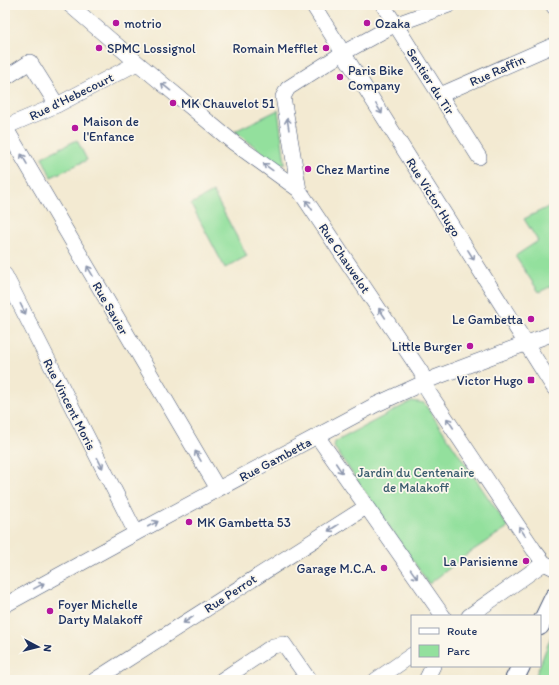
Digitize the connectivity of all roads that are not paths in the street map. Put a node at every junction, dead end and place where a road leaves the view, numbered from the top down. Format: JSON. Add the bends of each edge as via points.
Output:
{"nodes":[{"id":1,"x":70,"y":5,"type":"edge"},
{"id":2,"x":313,"y":5,"type":"edge"},
{"id":3,"x":383,"y":5,"type":"edge"},
{"id":4,"x":450,"y":5,"type":"edge"},
{"id":5,"x":394,"y":25,"type":"junction"},
{"id":6,"x":554,"y":45,"type":"edge"},
{"id":7,"x":343,"y":53,"type":"junction"},
{"id":8,"x":137,"y":63,"type":"junction"},
{"id":9,"x":5,"y":78,"type":"edge"},
{"id":10,"x":440,"y":95,"type":"junction"},
{"id":11,"x":57,"y":105,"type":"junction"},
{"id":12,"x":5,"y":127,"type":"edge"},
{"id":13,"x":479,"y":157,"type":"dead end"},
{"id":14,"x":300,"y":190,"type":"junction"},
{"id":15,"x":5,"y":274,"type":"edge"},
{"id":16,"x":554,"y":333,"type":"edge"},
{"id":17,"x":527,"y":344,"type":"junction"},
{"id":18,"x":426,"y":381,"type":"junction"},
{"id":19,"x":554,"y":388,"type":"edge"},
{"id":20,"x":316,"y":436,"type":"junction"},
{"id":21,"x":218,"y":489,"type":"junction"},
{"id":22,"x":366,"y":507,"type":"junction"},
{"id":23,"x":136,"y":533,"type":"junction"},
{"id":24,"x":549,"y":566,"type":"edge"},
{"id":25,"x":554,"y":597,"type":"edge"},
{"id":26,"x":5,"y":605,"type":"edge"},
{"id":27,"x":442,"y":615,"type":"edge"},
{"id":28,"x":471,"y":615,"type":"edge"},
{"id":29,"x":541,"y":624,"type":"edge"},
{"id":30,"x":411,"y":656,"type":"edge"},
{"id":31,"x":432,"y":667,"type":"edge"},
{"id":32,"x":520,"y":667,"type":"edge"},
{"id":33,"x":95,"y":680,"type":"edge"},
{"id":34,"x":222,"y":680,"type":"edge"},
{"id":35,"x":309,"y":680,"type":"edge"},
{"id":36,"x":376,"y":680,"type":"edge"},
{"id":37,"x":426,"y":680,"type":"edge"},
{"id":38,"x":514,"y":680,"type":"edge"}],
"edges":[{"from":1,"to":8,"type":"street","name":"Rue Chauvelot"},
{"from":2,"to":7,"type":"street","name":"Rue Victor Hugo"},
{"from":3,"to":5,"type":"street","name":"Sentier du Tir"},
{"from":4,"to":5,"type":"street"},
{"from":5,"to":7,"type":"street"},
{"from":5,"to":10,"type":"street","name":"Sentier du Tir"},
{"from":6,"to":10,"type":"street","name":"Rue Raffin"},
{"from":14,"to":7,"type":"street","one_way":true,"via":[[283,96],[288,88]]},
{"from":7,"to":17,"type":"street","name":"Rue Victor Hugo","one_way":true},
{"from":8,"to":11,"type":"street","name":"Rue d'Hebecourt"},
{"from":14,"to":8,"type":"street","name":"Rue Chauvelot","one_way":true,"via":[[234,143]]},
{"from":9,"to":11,"type":"street","via":[[30,62]]},
{"from":10,"to":13,"type":"street","name":"Sentier du Tir"},
{"from":11,"to":12,"type":"street","name":"Rue d'Hebecourt"},
{"from":21,"to":12,"type":"street","name":"Rue Savier","one_way":true},
{"from":18,"to":14,"type":"street","name":"Rue Chauvelot","one_way":true},
{"from":15,"to":23,"type":"street","name":"Rue Vincent Moris","one_way":true},
{"from":16,"to":17,"type":"street","name":"Rue Gambetta"},
{"from":17,"to":18,"type":"street","name":"Rue Gambetta"},
{"from":17,"to":19,"type":"street","name":"Rue Victor Hugo"},
{"from":18,"to":20,"type":"street","name":"Rue Gambetta"},
{"from":24,"to":18,"type":"street","name":"Rue Chauvelot","one_way":true,"via":[[429,393]]},
{"from":20,"to":21,"type":"street","name":"Rue Gambetta"},
{"from":20,"to":22,"type":"street","one_way":true},
{"from":23,"to":21,"type":"street","name":"Rue Gambetta","one_way":true},
{"from":22,"to":27,"type":"street","one_way":true},
{"from":22,"to":33,"type":"street","name":"Rue Perrot","one_way":true},
{"from":26,"to":23,"type":"street","name":"Rue Gambetta","one_way":true},
{"from":24,"to":28,"type":"street"},
{"from":25,"to":29,"type":"street"},
{"from":30,"to":36,"type":"street"},
{"from":31,"to":37,"type":"street"},
{"from":32,"to":38,"type":"street"},
{"from":34,"to":35,"type":"street","via":[[273,646],[284,644]]}]}
